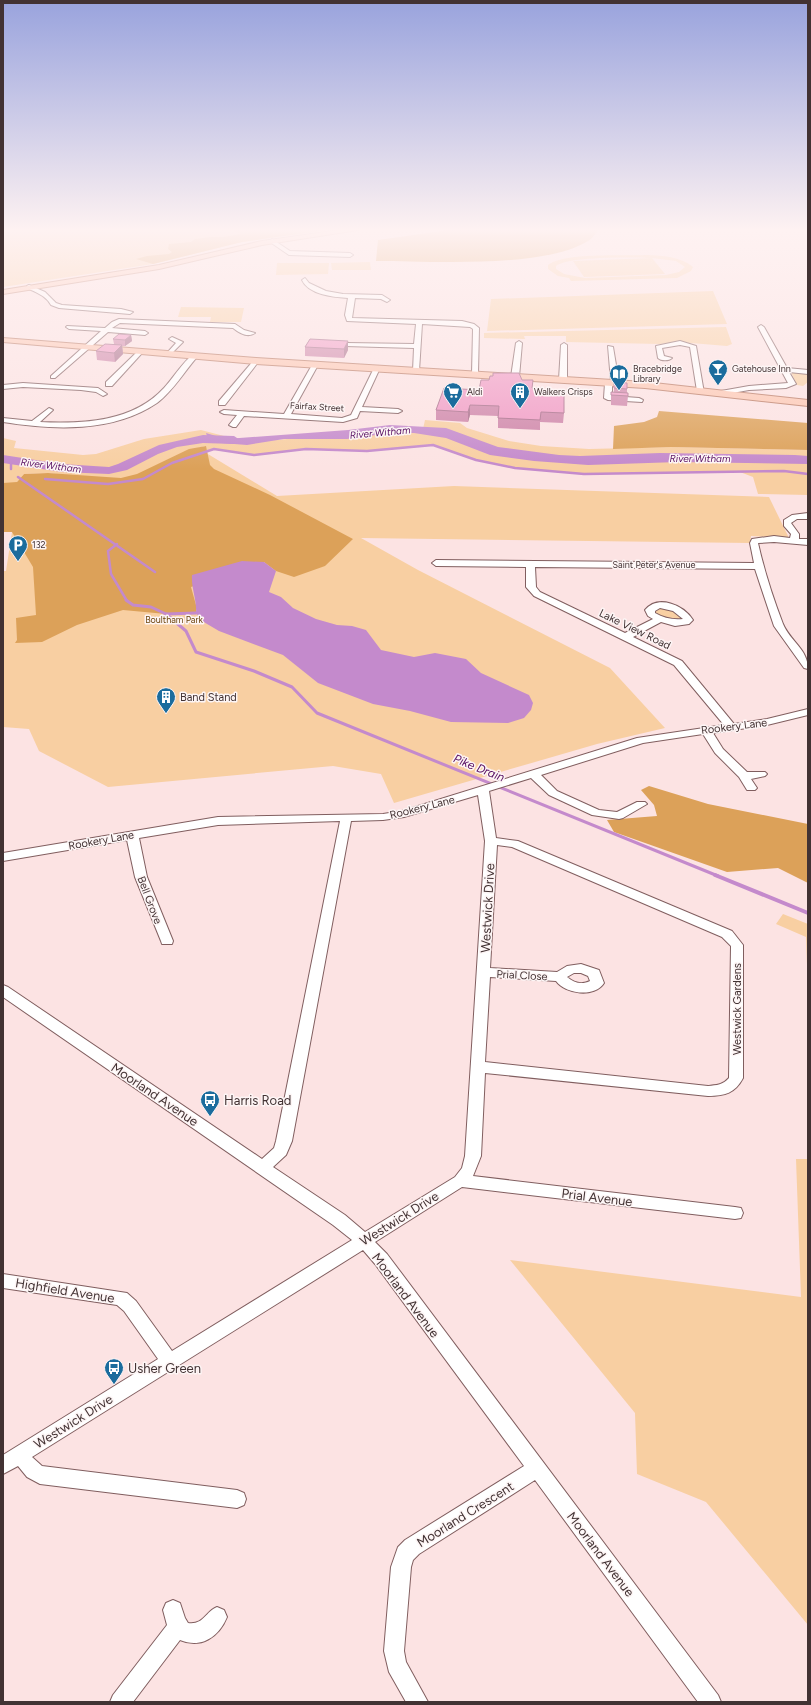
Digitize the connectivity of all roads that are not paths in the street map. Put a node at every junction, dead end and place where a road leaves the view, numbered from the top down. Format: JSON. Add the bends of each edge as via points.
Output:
{"nodes":[{"id":1,"x":117,"y":310,"type":"edge"},
{"id":2,"x":127,"y":310,"type":"dead end"},
{"id":3,"x":349,"y":310,"type":"edge"},
{"id":4,"x":419,"y":322,"type":"junction"},
{"id":5,"x":69,"y":327,"type":"dead end"},
{"id":6,"x":761,"y":327,"type":"dead end"},
{"id":7,"x":106,"y":330,"type":"junction"},
{"id":8,"x":145,"y":333,"type":"dead end"},
{"id":9,"x":252,"y":333,"type":"dead end"},
{"id":10,"x":172,"y":339,"type":"dead end"},
{"id":11,"x":3,"y":340,"type":"edge"},
{"id":12,"x":519,"y":343,"type":"dead end"},
{"id":13,"x":347,"y":345,"type":"edge"},
{"id":14,"x":564,"y":345,"type":"dead end"},
{"id":15,"x":417,"y":346,"type":"junction"},
{"id":16,"x":86,"y":347,"type":"junction"},
{"id":17,"x":610,"y":347,"type":"dead end"},
{"id":18,"x":140,"y":352,"type":"junction"},
{"id":19,"x":169,"y":354,"type":"junction"},
{"id":20,"x":195,"y":356,"type":"junction"},
{"id":21,"x":669,"y":358,"type":"dead end"},
{"id":22,"x":256,"y":361,"type":"junction"},
{"id":23,"x":315,"y":365,"type":"junction"},
{"id":24,"x":377,"y":368,"type":"junction"},
{"id":25,"x":785,"y":370,"type":"junction"},
{"id":26,"x":416,"y":371,"type":"junction"},
{"id":27,"x":808,"y":372,"type":"edge"},
{"id":28,"x":475,"y":374,"type":"junction"},
{"id":29,"x":52,"y":377,"type":"dead end"},
{"id":30,"x":515,"y":377,"type":"junction"},
{"id":31,"x":563,"y":380,"type":"junction"},
{"id":32,"x":612,"y":383,"type":"junction"},
{"id":33,"x":35,"y":386,"type":"junction"},
{"id":34,"x":3,"y":387,"type":"edge"},
{"id":35,"x":701,"y":391,"type":"junction"},
{"id":36,"x":26,"y":393,"type":"dead end"},
{"id":37,"x":724,"y":393,"type":"junction"},
{"id":38,"x":639,"y":400,"type":"dead end"},
{"id":39,"x":222,"y":403,"type":"dead end"},
{"id":40,"x":808,"y":403,"type":"edge"},
{"id":41,"x":357,"y":409,"type":"junction"},
{"id":42,"x":49,"y":410,"type":"dead end"},
{"id":43,"x":398,"y":411,"type":"dead end"},
{"id":44,"x":224,"y":412,"type":"dead end"},
{"id":45,"x":242,"y":413,"type":"junction"},
{"id":46,"x":286,"y":416,"type":"junction"},
{"id":47,"x":3,"y":420,"type":"edge"},
{"id":48,"x":33,"y":424,"type":"junction"},
{"id":49,"x":233,"y":425,"type":"dead end"},
{"id":50,"x":808,"y":516,"type":"edge"},
{"id":51,"x":794,"y":540,"type":"junction"},
{"id":52,"x":808,"y":542,"type":"edge"},
{"id":53,"x":436,"y":563,"type":"dead end"},
{"id":54,"x":530,"y":564,"type":"junction"},
{"id":55,"x":759,"y":566,"type":"junction"},
{"id":56,"x":660,"y":619,"type":"dead end"},
{"id":57,"x":626,"y":637,"type":"junction"},
{"id":58,"x":808,"y":666,"type":"edge"},
{"id":59,"x":808,"y":712,"type":"edge"},
{"id":60,"x":731,"y":727,"type":"junction"},
{"id":61,"x":706,"y":730,"type":"junction"},
{"id":62,"x":533,"y":773,"type":"junction"},
{"id":63,"x":761,"y":774,"type":"dead end"},
{"id":64,"x":744,"y":776,"type":"junction"},
{"id":65,"x":751,"y":788,"type":"dead end"},
{"id":66,"x":486,"y":790,"type":"junction"},
{"id":67,"x":641,"y":804,"type":"dead end"},
{"id":68,"x":346,"y":818,"type":"junction"},
{"id":69,"x":132,"y":834,"type":"junction"},
{"id":70,"x":491,"y":841,"type":"junction"},
{"id":71,"x":3,"y":857,"type":"edge"},
{"id":72,"x":167,"y":941,"type":"dead end"},
{"id":73,"x":484,"y":972,"type":"junction"},
{"id":74,"x":560,"y":977,"type":"dead end"},
{"id":75,"x":3,"y":990,"type":"edge"},
{"id":76,"x":479,"y":1067,"type":"junction"},
{"id":77,"x":263,"y":1168,"type":"junction"},
{"id":78,"x":460,"y":1181,"type":"junction"},
{"id":79,"x":735,"y":1213,"type":"dead end"},
{"id":80,"x":364,"y":1240,"type":"junction"},
{"id":81,"x":3,"y":1281,"type":"edge"},
{"id":82,"x":169,"y":1360,"type":"junction"},
{"id":83,"x":21,"y":1454,"type":"junction"},
{"id":84,"x":3,"y":1465,"type":"edge"},
{"id":85,"x":536,"y":1469,"type":"junction"},
{"id":86,"x":237,"y":1499,"type":"dead end"},
{"id":87,"x":217,"y":1617,"type":"dead end"},
{"id":88,"x":120,"y":1702,"type":"edge"},
{"id":89,"x":418,"y":1702,"type":"edge"},
{"id":90,"x":711,"y":1702,"type":"edge"}],
"edges":[{"from":1,"to":2,"type":"street"},
{"from":3,"to":4,"type":"street","via":[[349,320]]},
{"from":4,"to":15,"type":"street"},
{"from":4,"to":28,"type":"street","via":[[462,323],[476,328]]},
{"from":5,"to":7,"type":"street"},
{"from":6,"to":25,"type":"street"},
{"from":7,"to":8,"type":"street"},
{"from":7,"to":9,"type":"street","via":[[114,323],[127,321],[235,326],[242,332]]},
{"from":7,"to":16,"type":"street"},
{"from":10,"to":19,"type":"street","via":[[184,342]]},
{"from":11,"to":16,"type":"main road"},
{"from":12,"to":30,"type":"street"},
{"from":13,"to":15,"type":"street"},
{"from":14,"to":31,"type":"street"},
{"from":15,"to":26,"type":"street"},
{"from":16,"to":18,"type":"main road"},
{"from":16,"to":29,"type":"street"},
{"from":17,"to":32,"type":"street"},
{"from":18,"to":19,"type":"main road"},
{"from":18,"to":33,"type":"street","via":[[101,392]]},
{"from":19,"to":20,"type":"main road"},
{"from":20,"to":22,"type":"main road"},
{"from":20,"to":48,"type":"street","via":[[155,401],[141,409],[111,419],[84,424]]},
{"from":21,"to":35,"type":"street","via":[[661,358],[658,347],[680,343],[693,346]]},
{"from":22,"to":23,"type":"main road"},
{"from":22,"to":39,"type":"street"},
{"from":23,"to":24,"type":"main road"},
{"from":23,"to":46,"type":"street"},
{"from":24,"to":26,"type":"main road"},
{"from":24,"to":41,"type":"street","name":"Fairfax Street"},
{"from":25,"to":27,"type":"street"},
{"from":25,"to":37,"type":"street","via":[[792,384],[790,386],[749,388]]},
{"from":26,"to":28,"type":"main road"},
{"from":28,"to":30,"type":"main road"},
{"from":30,"to":31,"type":"main road"},
{"from":31,"to":32,"type":"main road"},
{"from":32,"to":35,"type":"main road"},
{"from":32,"to":38,"type":"street","via":[[605,398]]},
{"from":33,"to":34,"type":"street"},
{"from":33,"to":36,"type":"street"},
{"from":35,"to":37,"type":"main road"},
{"from":37,"to":40,"type":"main road"},
{"from":41,"to":43,"type":"street"},
{"from":41,"to":46,"type":"street","name":"Fairfax Street","via":[[354,416],[342,420]]},
{"from":42,"to":48,"type":"street"},
{"from":44,"to":45,"type":"street","name":"Fairfax Street"},
{"from":45,"to":46,"type":"street","name":"Fairfax Street"},
{"from":45,"to":49,"type":"street"},
{"from":47,"to":48,"type":"street"},
{"from":50,"to":51,"type":"street","via":[[795,517],[787,522],[795,534]]},
{"from":51,"to":52,"type":"street"},
{"from":51,"to":55,"type":"street","via":[[755,541]]},
{"from":53,"to":54,"type":"street","name":"Saint Peter's Avenue"},
{"from":54,"to":55,"type":"street","name":"Saint Peter's Avenue"},
{"from":54,"to":57,"type":"street","name":"Lake View Road","via":[[531,587],[537,594]]},
{"from":55,"to":58,"type":"street","via":[[779,626]]},
{"from":56,"to":57,"type":"street"},
{"from":57,"to":60,"type":"street","name":"Lake View Road","via":[[682,667]]},
{"from":59,"to":60,"type":"street","name":"Rookery Lane"},
{"from":60,"to":61,"type":"street","name":"Rookery Lane"},
{"from":61,"to":62,"type":"street","name":"Rookery Lane","via":[[640,740]]},
{"from":61,"to":64,"type":"street","via":[[718,751]]},
{"from":62,"to":66,"type":"street","name":"Rookery Lane"},
{"from":62,"to":67,"type":"street","via":[[554,793],[596,813],[619,816]]},
{"from":63,"to":64,"type":"street"},
{"from":64,"to":65,"type":"street"},
{"from":66,"to":68,"type":"street","name":"Rookery Lane","via":[[404,814]]},
{"from":66,"to":70,"type":"street","name":"Westwick Drive"},
{"from":68,"to":69,"type":"street","name":"Rookery Lane","via":[[245,819]]},
{"from":68,"to":77,"type":"street","via":[[284,1142],[281,1151]]},
{"from":69,"to":71,"type":"street","name":"Rookery Lane"},
{"from":69,"to":72,"type":"street","name":"Bell Grove","via":[[140,877]]},
{"from":70,"to":73,"type":"street","name":"Westwick Drive"},
{"from":70,"to":76,"type":"street","name":"Westwick Gardens","via":[[514,844],[733,938],[737,945],[736,1078],[732,1086],[722,1091],[708,1091]]},
{"from":73,"to":74,"type":"street","name":"Prial Close"},
{"from":73,"to":76,"type":"street","name":"Westwick Drive"},
{"from":75,"to":77,"type":"street","name":"Moorland Avenue"},
{"from":76,"to":78,"type":"street","name":"Westwick Drive","via":[[473,1156],[468,1170]]},
{"from":77,"to":80,"type":"street","name":"Moorland Avenue"},
{"from":78,"to":79,"type":"street","name":"Prial Avenue"},
{"from":78,"to":80,"type":"street","name":"Westwick Drive"},
{"from":80,"to":82,"type":"street","name":"Westwick Drive"},
{"from":80,"to":85,"type":"street","name":"Moorland Avenue"},
{"from":81,"to":82,"type":"street","name":"Highfield Avenue","via":[[121,1298],[130,1306]]},
{"from":82,"to":83,"type":"street","name":"Westwick Drive"},
{"from":83,"to":84,"type":"street","name":"Westwick Drive"},
{"from":83,"to":86,"type":"street","via":[[32,1472],[40,1475]]},
{"from":85,"to":89,"type":"street","name":"Moorland Crescent","via":[[412,1547],[405,1554],[401,1567],[394,1651],[396,1665]]},
{"from":85,"to":90,"type":"street","name":"Moorland Avenue"},
{"from":87,"to":88,"type":"street","via":[[211,1627],[201,1633],[192,1634],[182,1631],[176,1618]]}]}
